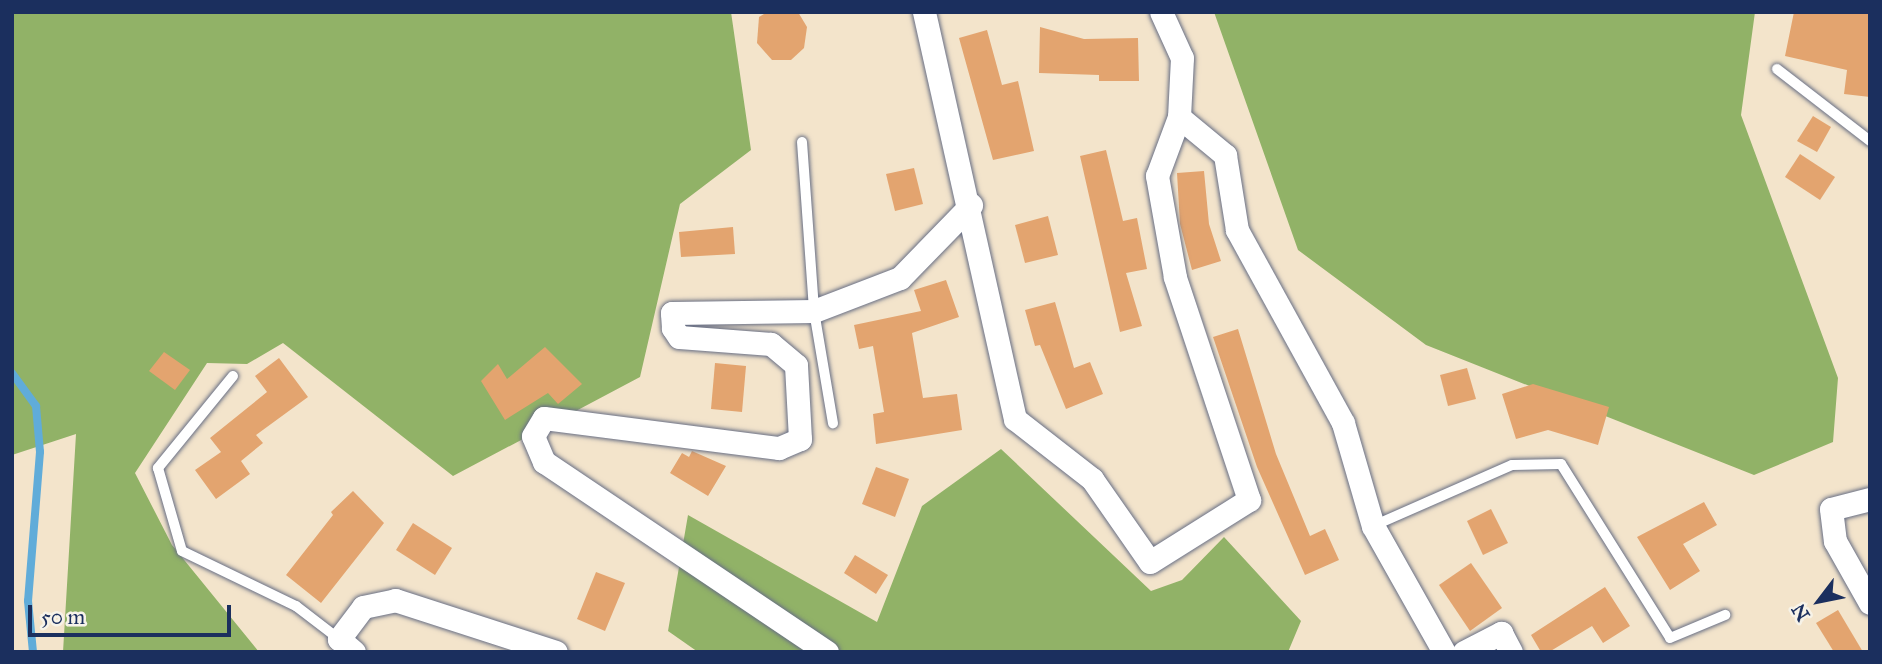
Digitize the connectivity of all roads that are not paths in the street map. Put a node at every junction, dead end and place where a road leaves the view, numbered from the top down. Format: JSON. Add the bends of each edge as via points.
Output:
{"nodes":[{"id":1,"x":924,"y":12,"type":"edge"},
{"id":2,"x":1161,"y":12,"type":"edge"},
{"id":3,"x":1777,"y":69,"type":"dead end"},
{"id":4,"x":1179,"y":117,"type":"junction"},
{"id":5,"x":1870,"y":141,"type":"edge"},
{"id":6,"x":802,"y":142,"type":"dead end"},
{"id":7,"x":971,"y":205,"type":"junction"},
{"id":8,"x":814,"y":311,"type":"junction"},
{"id":9,"x":233,"y":376,"type":"dead end"},
{"id":10,"x":833,"y":423,"type":"dead end"},
{"id":11,"x":1870,"y":499,"type":"edge"},
{"id":12,"x":1373,"y":526,"type":"junction"},
{"id":13,"x":1870,"y":603,"type":"edge"},
{"id":14,"x":1726,"y":615,"type":"dead end"},
{"id":15,"x":347,"y":645,"type":"edge"},
{"id":16,"x":556,"y":652,"type":"edge"},
{"id":17,"x":827,"y":652,"type":"edge"},
{"id":18,"x":1444,"y":652,"type":"edge"},
{"id":19,"x":1464,"y":652,"type":"edge"},
{"id":20,"x":1511,"y":652,"type":"edge"}],
"edges":[{"from":1,"to":7,"type":"street"},
{"from":2,"to":4,"type":"street","via":[[1182,58]]},
{"from":3,"to":5,"type":"lane"},
{"from":4,"to":7,"type":"street","via":[[1157,176],[1175,277],[1249,500],[1150,562],[1092,480],[1015,419]]},
{"from":4,"to":12,"type":"street","via":[[1225,155],[1237,230],[1343,423]]},
{"from":6,"to":8,"type":"lane"},
{"from":7,"to":8,"type":"street","via":[[900,278]]},
{"from":8,"to":10,"type":"lane"},
{"from":8,"to":17,"type":"street","via":[[672,313],[679,337],[771,344],[796,365],[800,439],[779,449],[544,418],[534,436],[544,462]]},
{"from":9,"to":15,"type":"lane","via":[[158,468],[182,551],[296,606]]},
{"from":11,"to":13,"type":"street","via":[[1831,509],[1835,541]]},
{"from":12,"to":14,"type":"lane","via":[[1512,466],[1562,464],[1670,638]]},
{"from":12,"to":18,"type":"street"},
{"from":15,"to":16,"type":"street","via":[[363,607],[395,600]]},
{"from":19,"to":20,"type":"street","via":[[1501,633]]}]}
